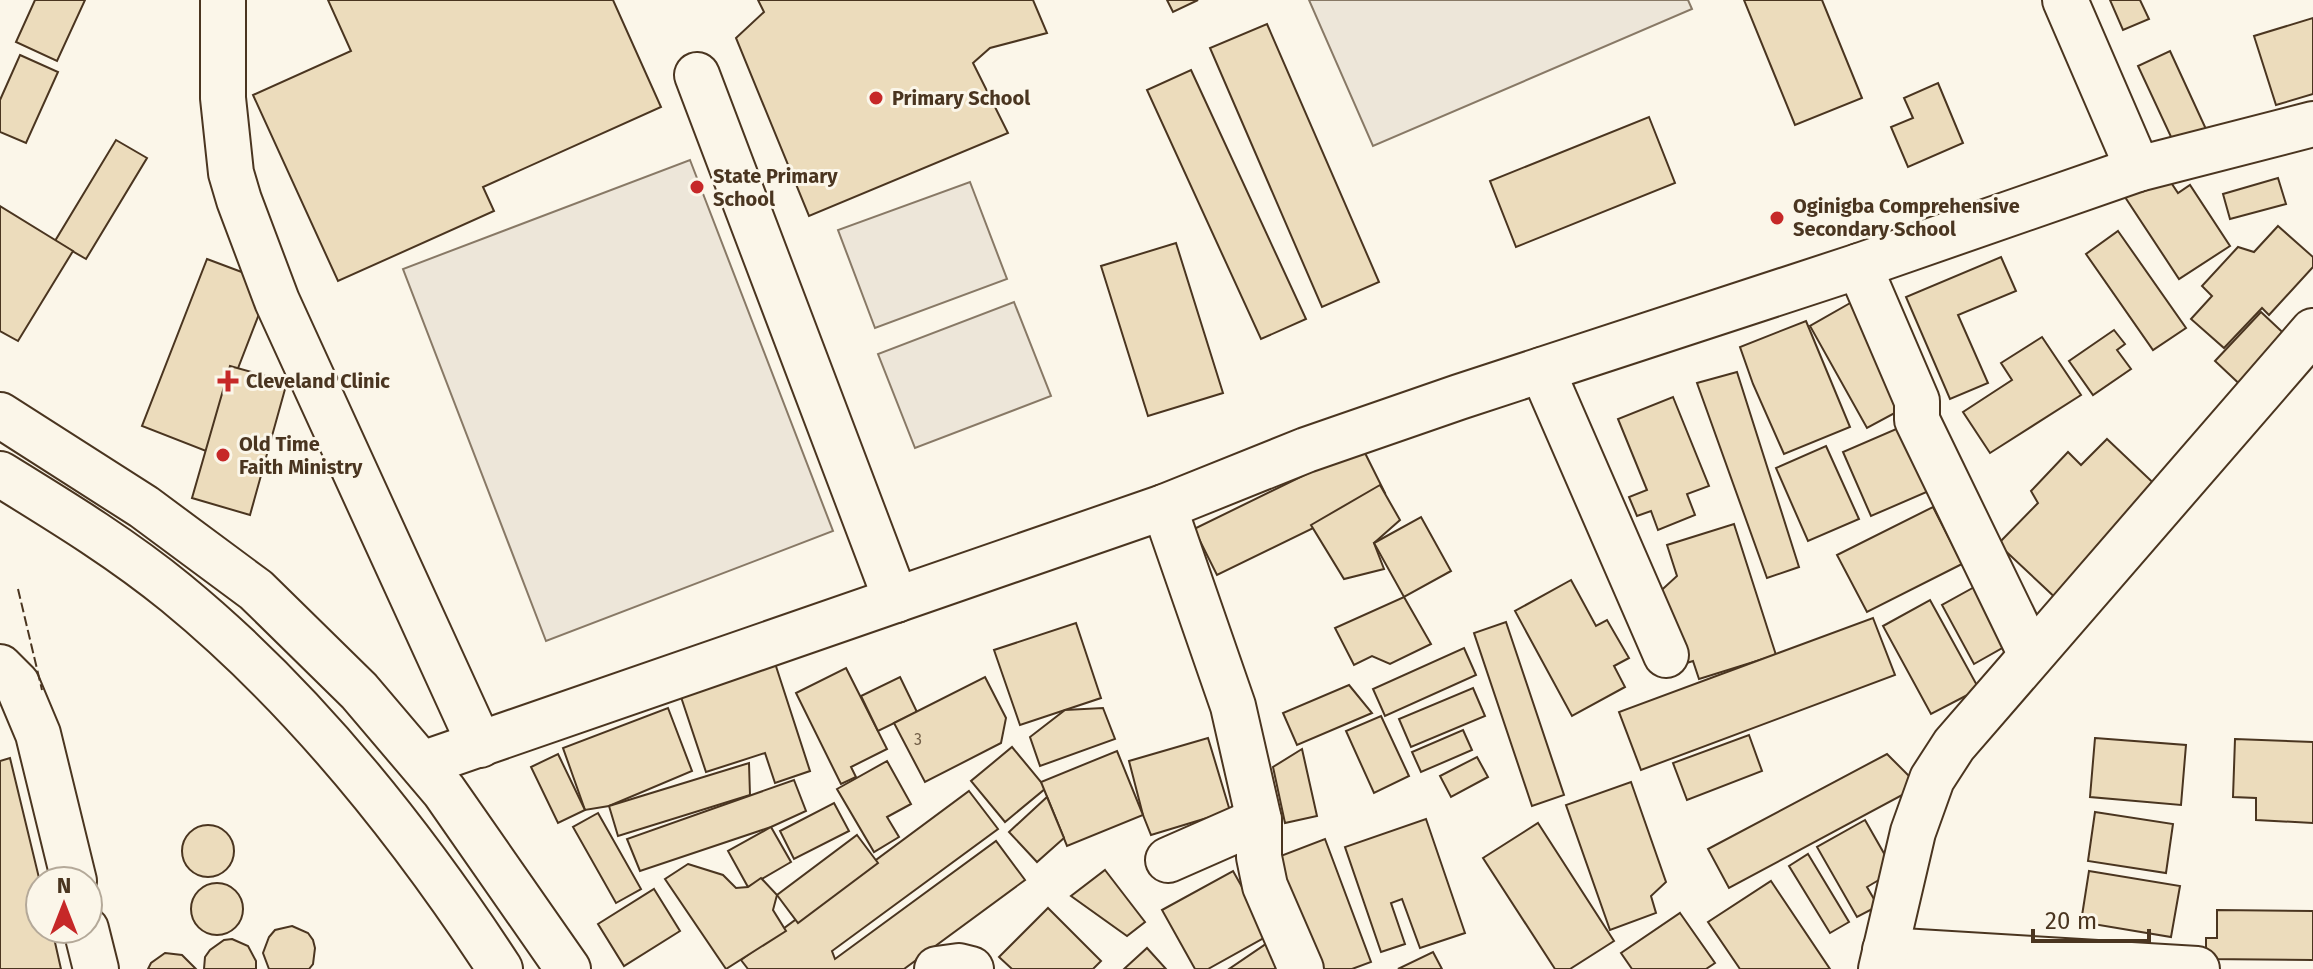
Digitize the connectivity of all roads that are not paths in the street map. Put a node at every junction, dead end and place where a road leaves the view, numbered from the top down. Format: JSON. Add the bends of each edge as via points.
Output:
{"nodes":[{"id":1,"x":223,"y":0,"type":"edge"},
{"id":2,"x":2065,"y":0,"type":"edge"},
{"id":3,"x":697,"y":75,"type":"dead end"},
{"id":4,"x":2313,"y":124,"type":"edge"},
{"id":5,"x":2138,"y":169,"type":"junction"},
{"id":6,"x":1859,"y":266,"type":"junction"},
{"id":7,"x":2313,"y":331,"type":"edge"},
{"id":8,"x":1542,"y":370,"type":"junction"},
{"id":9,"x":0,"y":415,"type":"edge"},
{"id":10,"x":0,"y":474,"type":"edge"},
{"id":11,"x":1164,"y":507,"type":"junction"},
{"id":12,"x":896,"y":600,"type":"junction"},
{"id":13,"x":1666,"y":655,"type":"dead end"},
{"id":14,"x":2031,"y":655,"type":"junction"},
{"id":15,"x":0,"y":667,"type":"edge"},
{"id":16,"x":480,"y":745,"type":"junction"},
{"id":17,"x":422,"y":764,"type":"junction"},
{"id":18,"x":1259,"y":820,"type":"junction"},
{"id":19,"x":1168,"y":860,"type":"dead end"},
{"id":20,"x":70,"y":865,"type":"edge"},
{"id":21,"x":90,"y":945,"type":"edge"},
{"id":22,"x":1883,"y":959,"type":"edge"},
{"id":23,"x":96,"y":969,"type":"edge"},
{"id":24,"x":500,"y":969,"type":"edge"},
{"id":25,"x":568,"y":969,"type":"edge"},
{"id":26,"x":937,"y":969,"type":"edge"},
{"id":27,"x":971,"y":969,"type":"edge"},
{"id":28,"x":1301,"y":969,"type":"edge"},
{"id":29,"x":2197,"y":969,"type":"edge"}],
"edges":[{"from":1,"to":16,"type":"street","via":[[223,98],[239,200],[277,301]]},
{"from":2,"to":5,"type":"street"},
{"from":3,"to":12,"type":"street"},
{"from":4,"to":5,"type":"street"},
{"from":5,"to":6,"type":"street"},
{"from":6,"to":8,"type":"street"},
{"from":6,"to":14,"type":"street","via":[[1917,401],[1917,420]]},
{"from":7,"to":14,"type":"street"},
{"from":8,"to":11,"type":"street","via":[[1306,450]]},
{"from":8,"to":13,"type":"street"},
{"from":9,"to":17,"type":"street","via":[[144,507],[256,590],[359,691]]},
{"from":10,"to":24,"type":"street","via":[[153,576],[256,664],[330,741]]},
{"from":11,"to":12,"type":"street"},
{"from":11,"to":18,"type":"street","via":[[1233,706]]},
{"from":12,"to":16,"type":"street"},
{"from":14,"to":22,"type":"street","via":[[1954,745],[1932,779],[1913,832]]},
{"from":15,"to":20,"type":"street","via":[[17,684],[38,734]]},
{"from":16,"to":17,"type":"street"},
{"from":17,"to":25,"type":"street"},
{"from":18,"to":19,"type":"street"},
{"from":18,"to":28,"type":"street","via":[[1265,886]]},
{"from":21,"to":23,"type":"street"},
{"from":22,"to":29,"type":"street"},
{"from":26,"to":27,"type":"street"}]}
